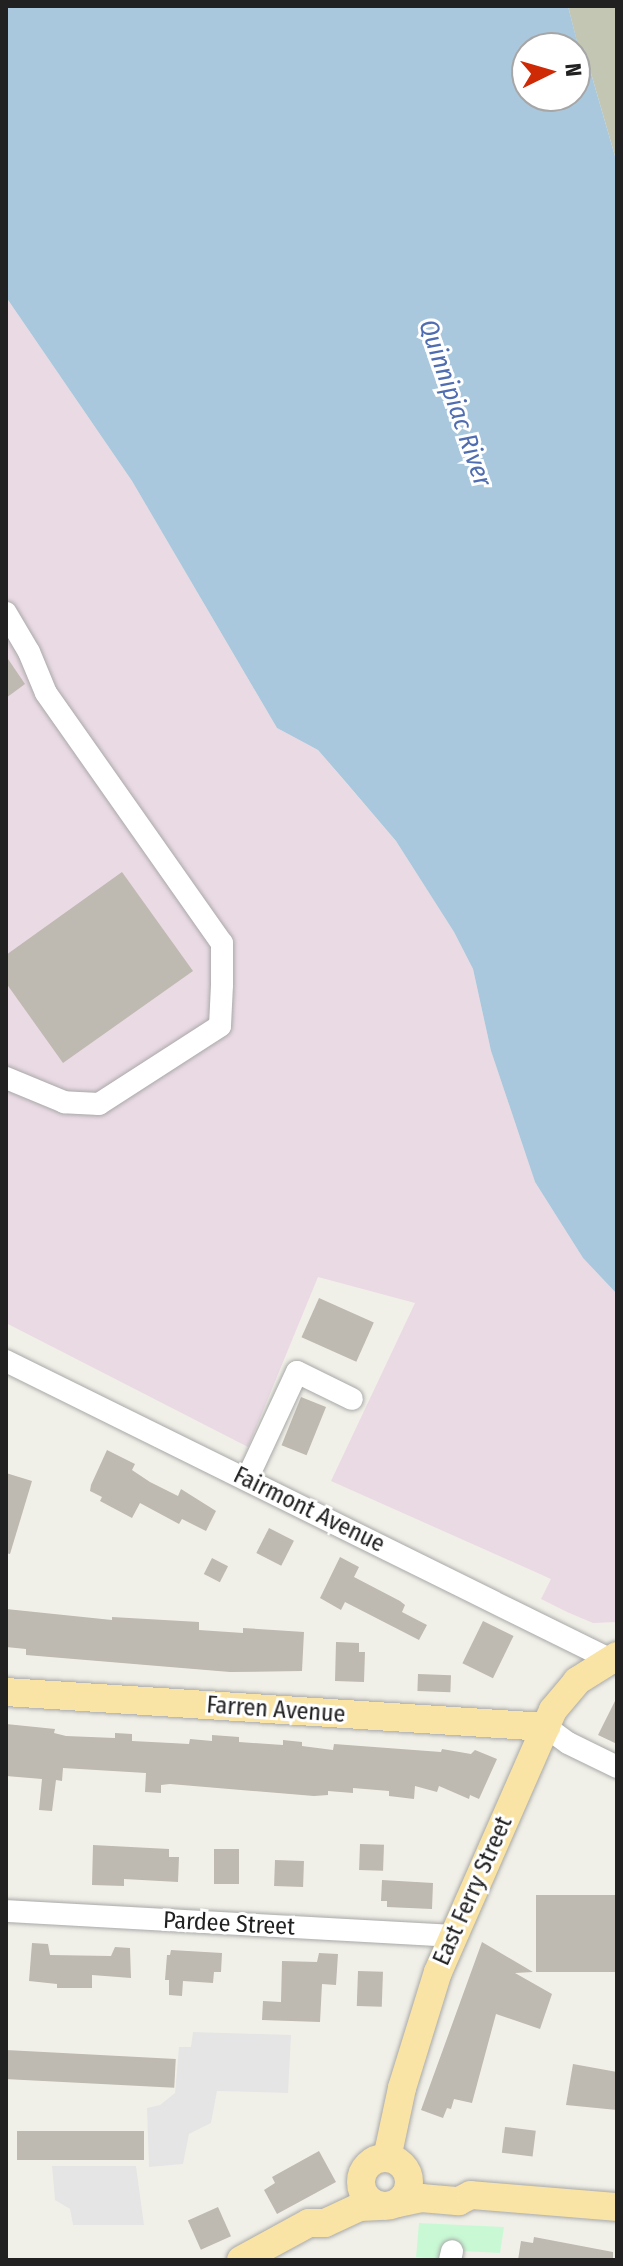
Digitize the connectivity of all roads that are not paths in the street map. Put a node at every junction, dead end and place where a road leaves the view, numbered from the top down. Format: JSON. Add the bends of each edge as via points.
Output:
{"nodes":[{"id":1,"x":6,"y":613,"type":"edge"},
{"id":2,"x":6,"y":1078,"type":"edge"},
{"id":3,"x":6,"y":1361,"type":"edge"},
{"id":4,"x":352,"y":1399,"type":"dead end"},
{"id":5,"x":247,"y":1479,"type":"junction"},
{"id":6,"x":615,"y":1660,"type":"edge"},
{"id":7,"x":6,"y":1692,"type":"edge"},
{"id":8,"x":546,"y":1727,"type":"junction"},
{"id":9,"x":617,"y":1767,"type":"edge"},
{"id":10,"x":6,"y":1911,"type":"edge"},
{"id":11,"x":452,"y":1936,"type":"junction"},
{"id":12,"x":396,"y":2164,"type":"junction"},
{"id":13,"x":362,"y":2177,"type":"junction"},
{"id":14,"x":471,"y":2195,"type":"junction"},
{"id":15,"x":389,"y":2204,"type":"junction"},
{"id":16,"x":617,"y":2207,"type":"edge"},
{"id":17,"x":309,"y":2223,"type":"junction"},
{"id":18,"x":241,"y":2260,"type":"edge"}],
"edges":[{"from":1,"to":2,"type":"street","via":[[46,693],[222,943],[222,985],[220,1026],[99,1104],[64,1102]]},
{"from":3,"to":5,"type":"street","name":"Fairmont Avenue"},
{"from":4,"to":5,"type":"street","via":[[297,1372]]},
{"from":5,"to":6,"type":"street","name":"Fairmont Avenue"},
{"from":6,"to":8,"type":"main road","name":"East Ferry Street","via":[[565,1693]]},
{"from":7,"to":8,"type":"main road","name":"Farren Avenue"},
{"from":8,"to":9,"type":"street"},
{"from":8,"to":11,"type":"main road","name":"East Ferry Street"},
{"from":10,"to":11,"type":"street","name":"Pardee Street"},
{"from":11,"to":12,"type":"main road","name":"East Ferry Street","via":[[421,2021]]},
{"from":12,"to":13,"type":"main road","via":[[369,2164]]},
{"from":12,"to":14,"type":"main road","via":[[418,2179],[459,2187]]},
{"from":12,"to":15,"type":"main road","via":[[409,2188]]},
{"from":13,"to":15,"type":"main road","via":[[365,2195]]},
{"from":13,"to":17,"type":"main road"},
{"from":14,"to":15,"type":"main road","via":[[459,2201],[421,2198]]},
{"from":14,"to":16,"type":"main road"},
{"from":15,"to":17,"type":"main road","via":[[354,2208],[325,2223]]},
{"from":17,"to":18,"type":"main road"}]}
